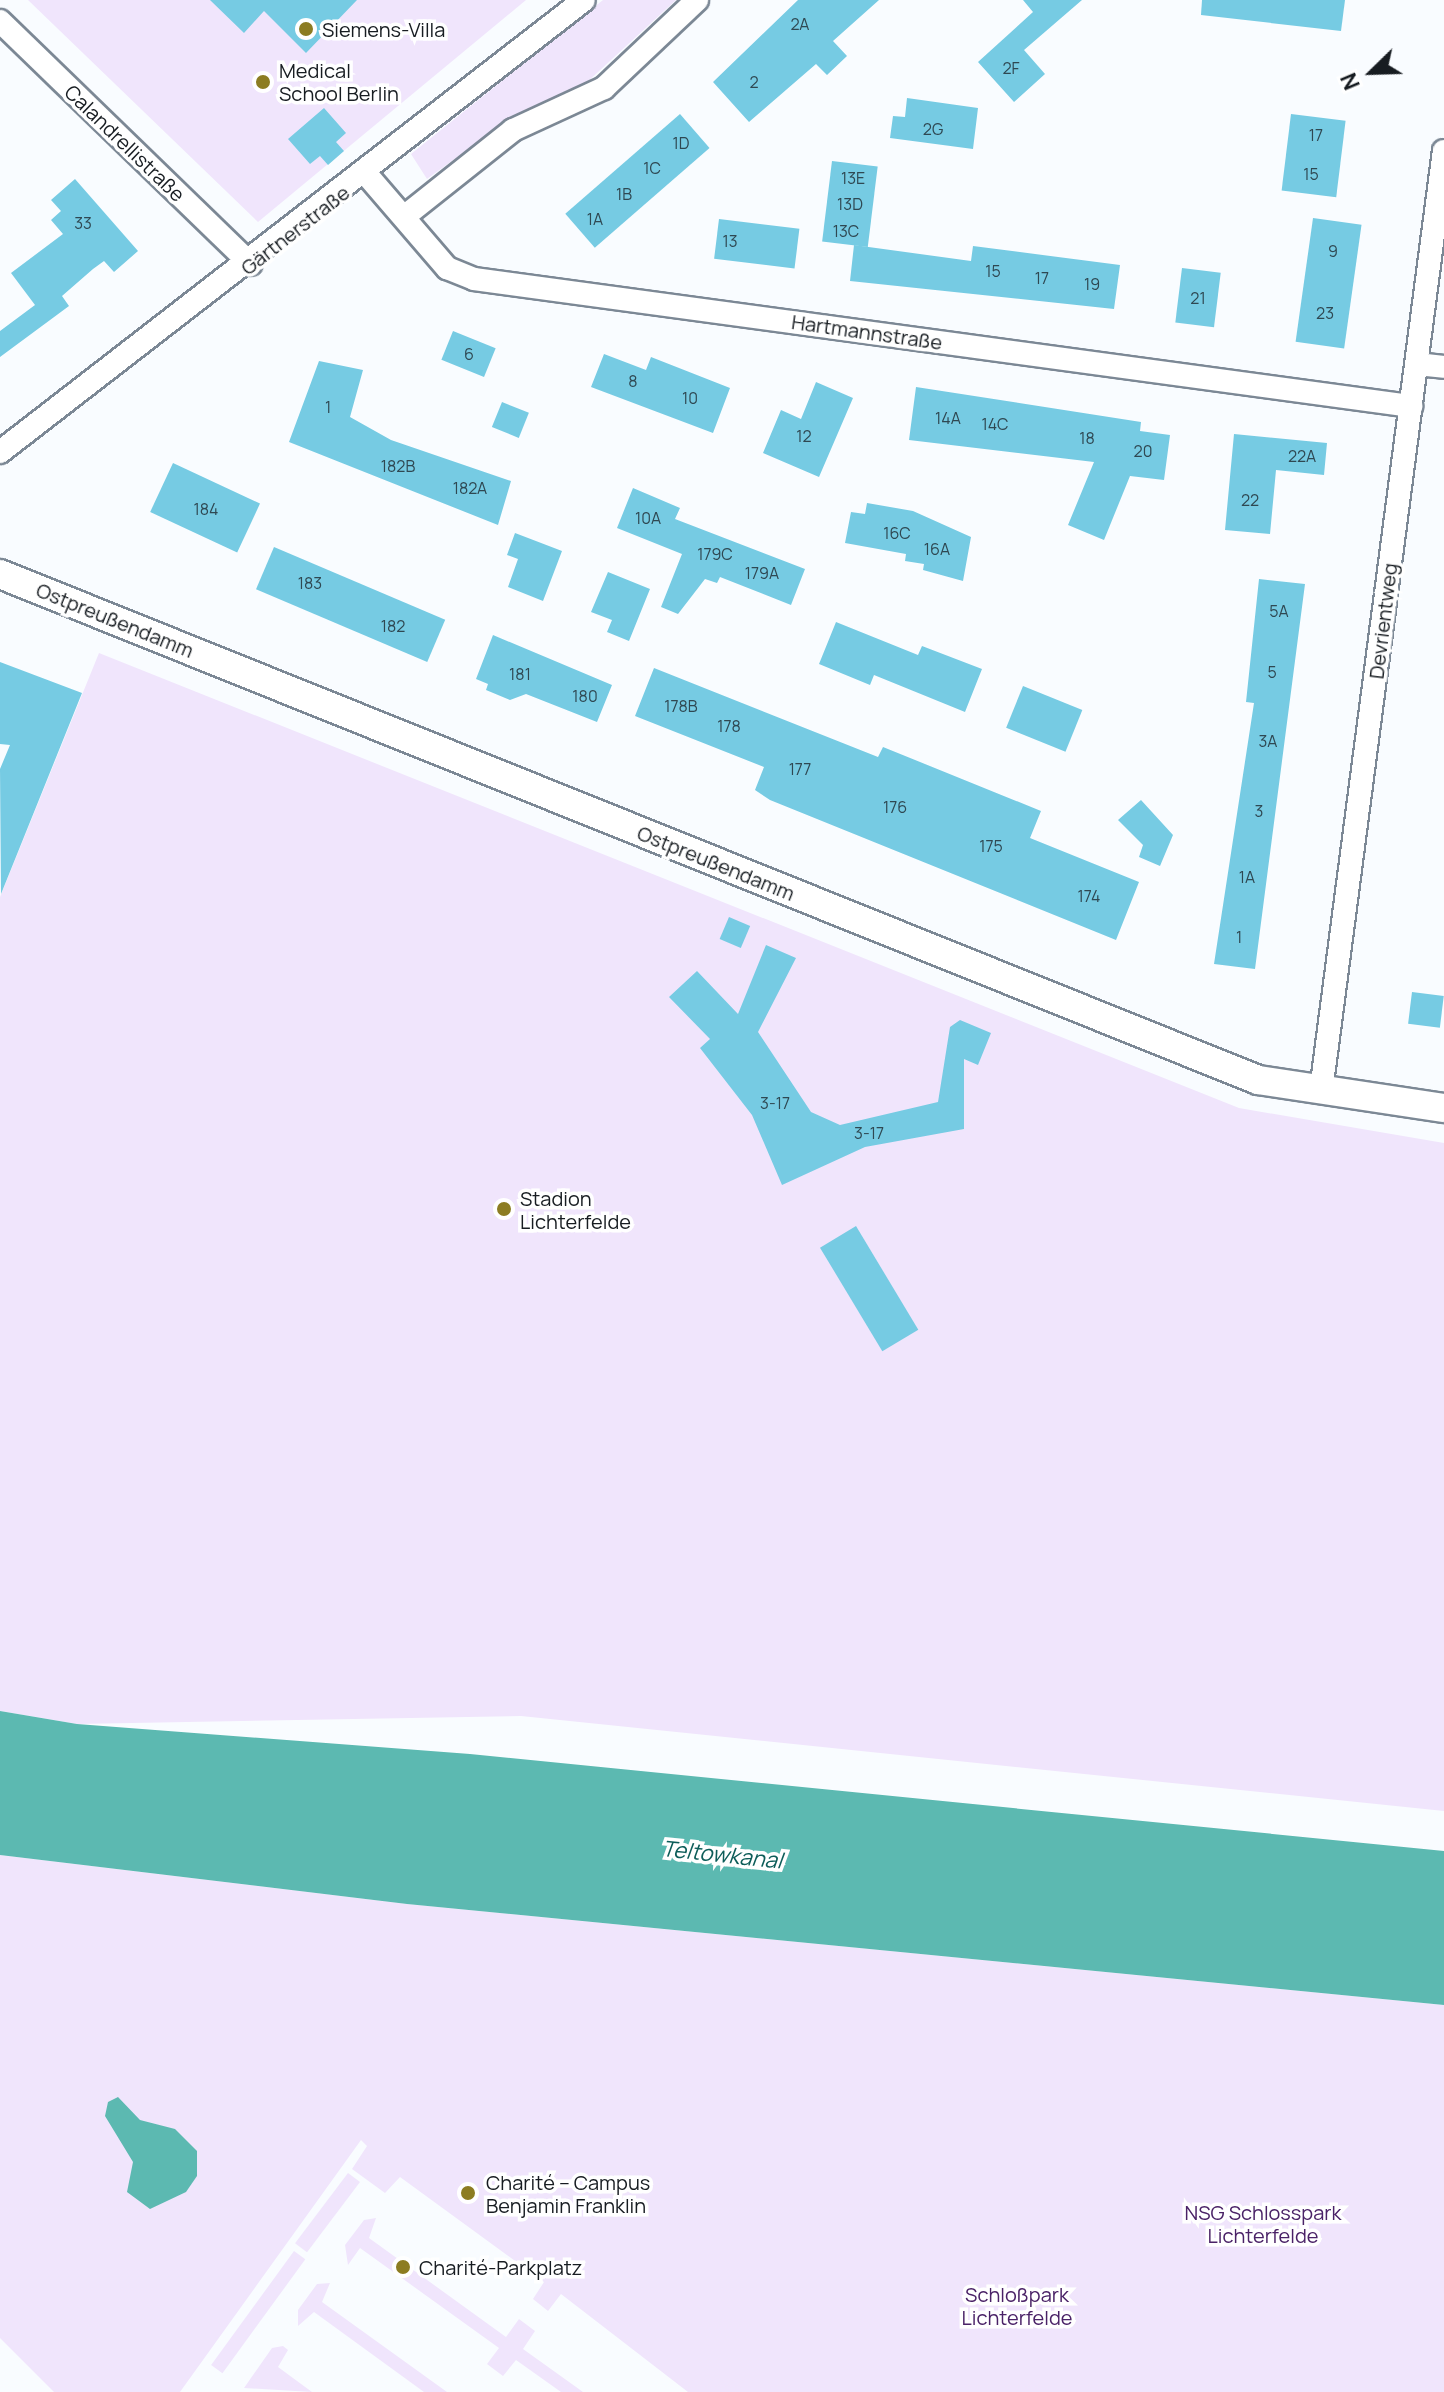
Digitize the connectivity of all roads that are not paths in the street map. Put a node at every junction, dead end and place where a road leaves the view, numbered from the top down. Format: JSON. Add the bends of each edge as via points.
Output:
{"nodes":[{"id":1,"x":584,"y":0,"type":"edge"},
{"id":2,"x":697,"y":0,"type":"edge"},
{"id":3,"x":0,"y":21,"type":"edge"},
{"id":4,"x":1444,"y":151,"type":"edge"},
{"id":5,"x":367,"y":175,"type":"junction"},
{"id":6,"x":405,"y":216,"type":"junction"},
{"id":7,"x":251,"y":264,"type":"junction"},
{"id":8,"x":1417,"y":364,"type":"junction"},
{"id":9,"x":1444,"y":367,"type":"edge"},
{"id":10,"x":1411,"y":406,"type":"junction"},
{"id":11,"x":0,"y":452,"type":"edge"},
{"id":12,"x":0,"y":574,"type":"edge"},
{"id":13,"x":1321,"y":1091,"type":"junction"},
{"id":14,"x":1444,"y":1108,"type":"edge"}],
"edges":[{"from":1,"to":5,"type":"street","name":"Gärtnerstraße"},
{"from":2,"to":6,"type":"street","via":[[604,88],[513,130]]},
{"from":3,"to":7,"type":"street","name":"Calandrellistraße"},
{"from":4,"to":8,"type":"street","name":"Devrientweg"},
{"from":5,"to":6,"type":"street","name":"Hartmannstraße"},
{"from":5,"to":7,"type":"street","name":"Gärtnerstraße"},
{"from":6,"to":10,"type":"street","name":"Hartmannstraße","via":[[447,268],[474,279]]},
{"from":7,"to":11,"type":"street","name":"Gärtnerstraße"},
{"from":8,"to":9,"type":"street"},
{"from":8,"to":10,"type":"street","name":"Devrientweg"},
{"from":10,"to":13,"type":"street","name":"Devrientweg"},
{"from":12,"to":13,"type":"street","name":"Ostpreußendamm","via":[[1219,1065]]},
{"from":13,"to":14,"type":"street","name":"Ostpreußendamm"}]}
